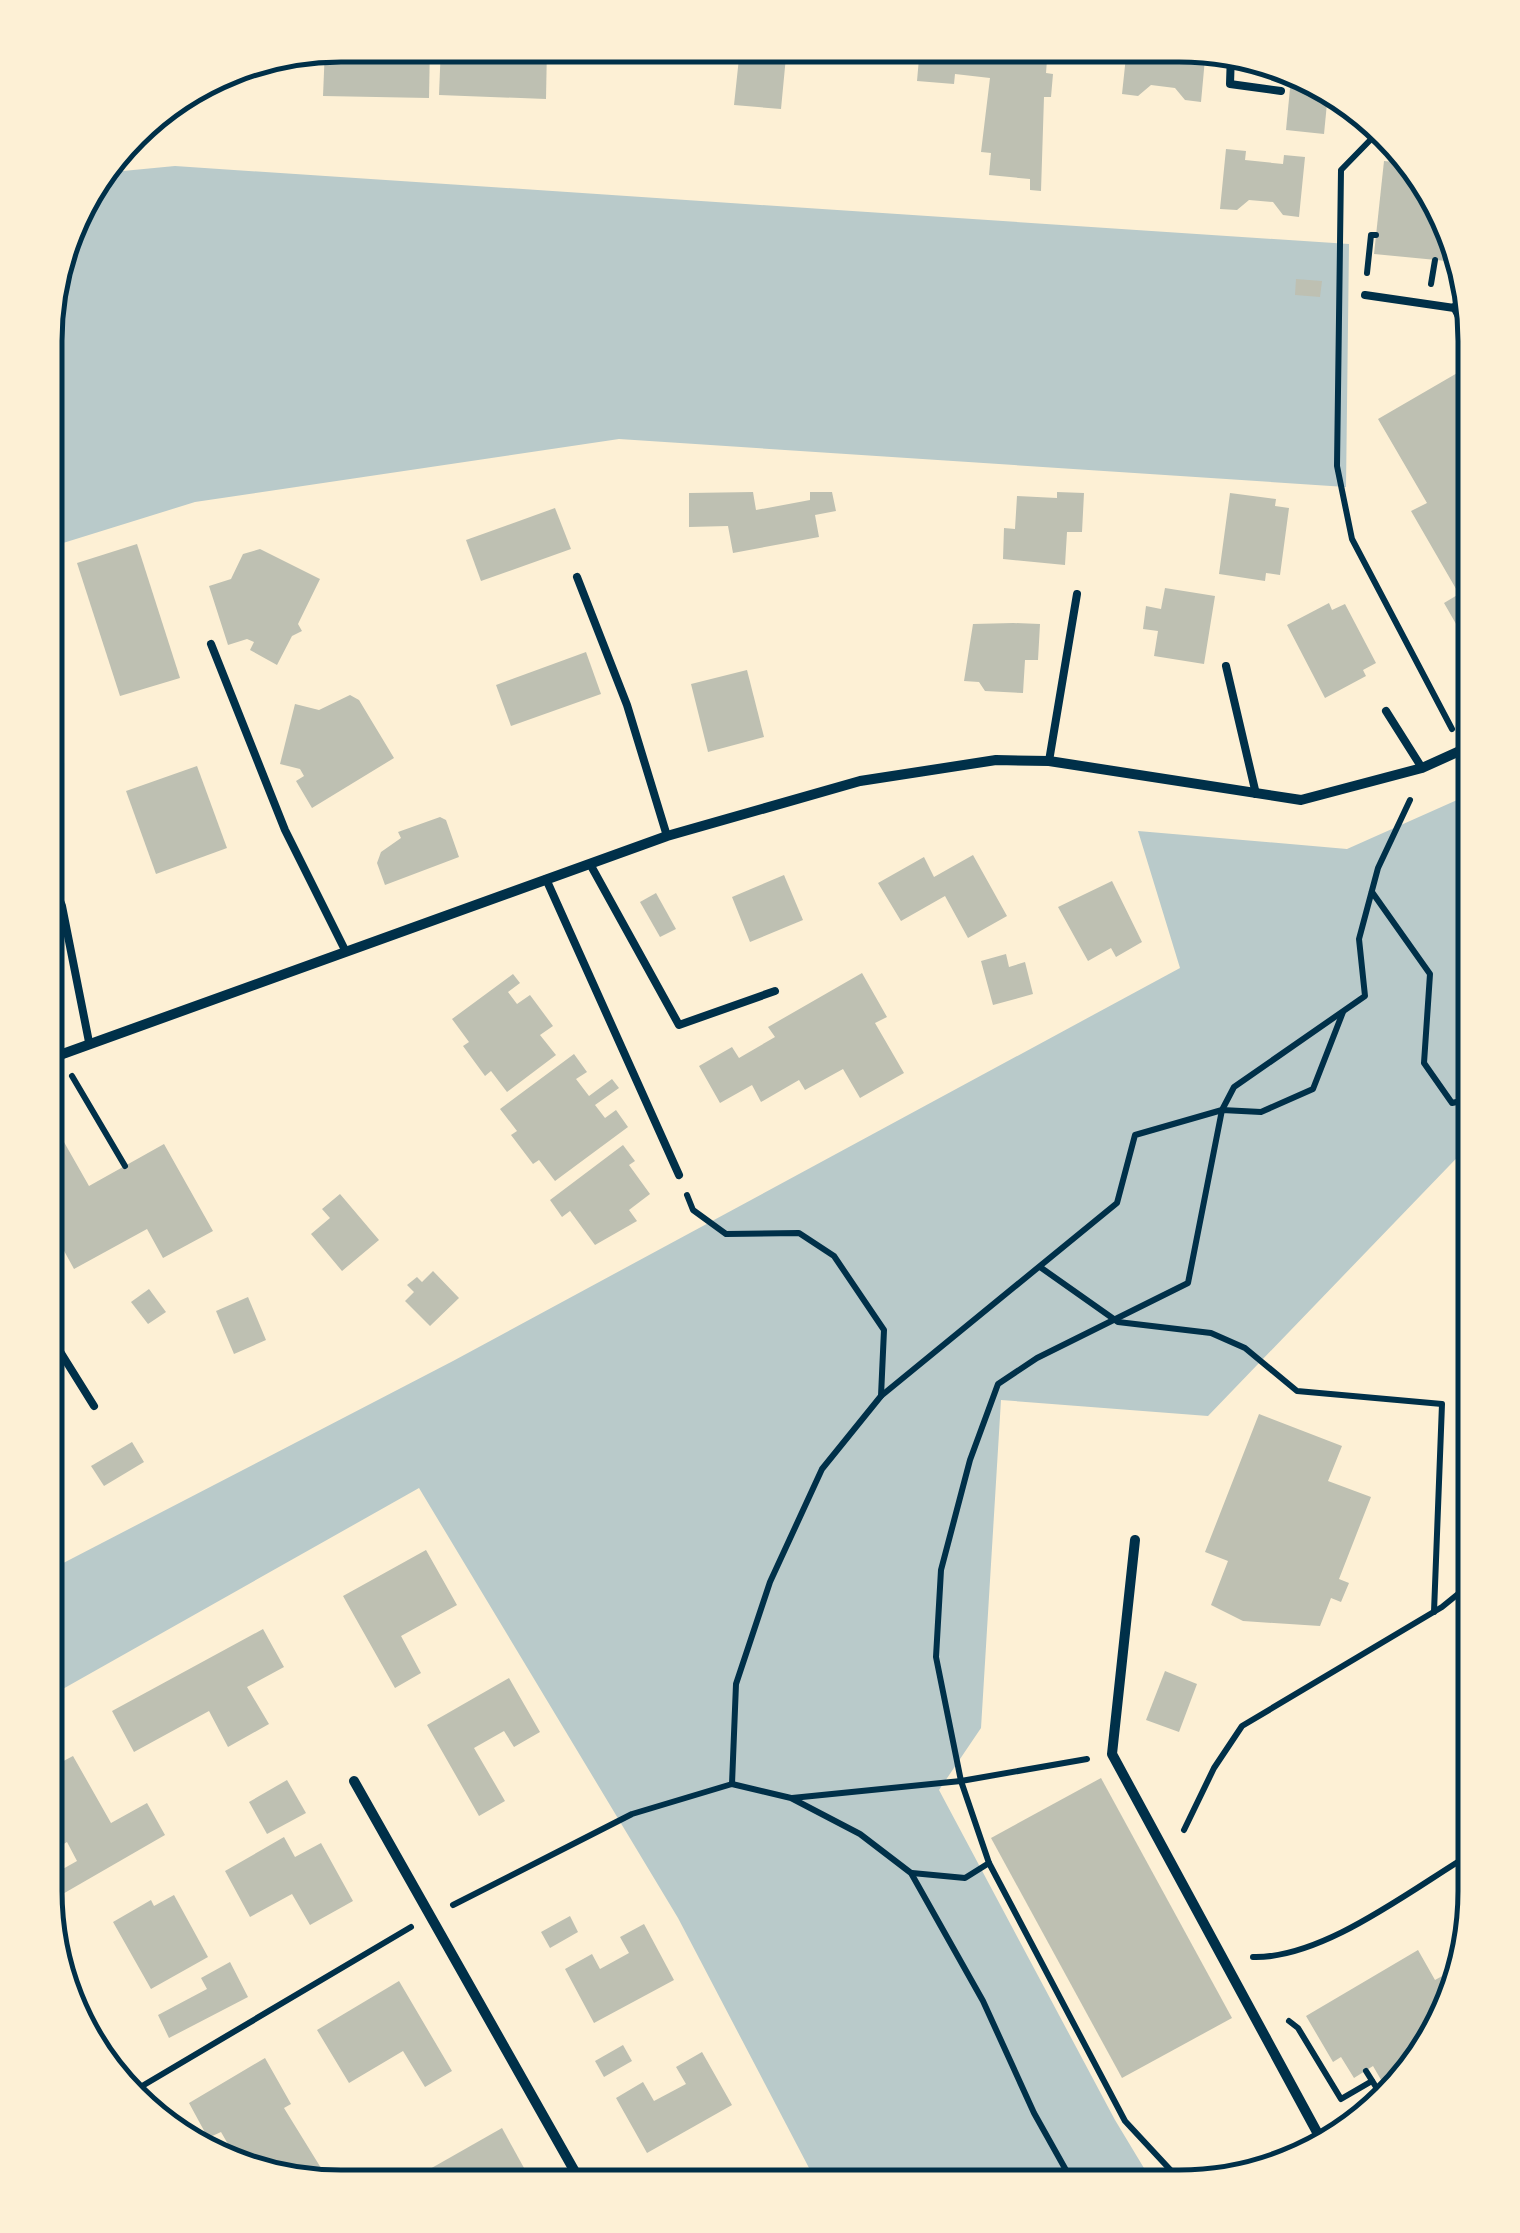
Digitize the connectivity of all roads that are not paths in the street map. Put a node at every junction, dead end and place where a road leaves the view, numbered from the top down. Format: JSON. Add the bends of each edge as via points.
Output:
{"nodes":[{"id":1,"x":1230,"y":68,"type":"edge"},
{"id":2,"x":1281,"y":90,"type":"dead end"},
{"id":3,"x":1365,"y":294,"type":"road end"},
{"id":4,"x":1454,"y":307,"type":"edge"},
{"id":5,"x":576,"y":576,"type":"dead end"},
{"id":6,"x":1077,"y":594,"type":"dead end"},
{"id":7,"x":211,"y":644,"type":"dead end"},
{"id":8,"x":1226,"y":666,"type":"dead end"},
{"id":9,"x":1386,"y":710,"type":"dead end"},
{"id":10,"x":1458,"y":753,"type":"edge"},
{"id":11,"x":1049,"y":762,"type":"junction"},
{"id":12,"x":1422,"y":768,"type":"junction"},
{"id":13,"x":1256,"y":794,"type":"junction"},
{"id":14,"x":667,"y":836,"type":"junction"},
{"id":15,"x":590,"y":864,"type":"junction"},
{"id":16,"x":546,"y":879,"type":"junction"},
{"id":17,"x":63,"y":911,"type":"edge"},
{"id":18,"x":346,"y":952,"type":"junction"},
{"id":19,"x":775,"y":991,"type":"dead end"},
{"id":20,"x":89,"y":1042,"type":"junction"},
{"id":21,"x":63,"y":1052,"type":"edge"},
{"id":22,"x":678,"y":1175,"type":"road end"},
{"id":23,"x":63,"y":1356,"type":"edge"},
{"id":24,"x":94,"y":1406,"type":"dead end"},
{"id":25,"x":1134,"y":1540,"type":"dead end"},
{"id":26,"x":354,"y":1782,"type":"dead end"},
{"id":27,"x":1317,"y":2133,"type":"edge"},
{"id":28,"x":574,"y":2170,"type":"edge"}],
"edges":[{"from":1,"to":2,"type":"lane","via":[[1230,84]]},
{"from":3,"to":4,"type":"lane"},
{"from":5,"to":14,"type":"lane","via":[[627,704]]},
{"from":6,"to":11,"type":"lane"},
{"from":7,"to":18,"type":"lane","via":[[285,830]]},
{"from":8,"to":13,"type":"lane"},
{"from":9,"to":12,"type":"lane"},
{"from":10,"to":12,"type":"street"},
{"from":11,"to":13,"type":"street"},
{"from":11,"to":14,"type":"street","via":[[920,768]]},
{"from":12,"to":13,"type":"street","via":[[1301,800]]},
{"from":14,"to":15,"type":"street"},
{"from":15,"to":16,"type":"street"},
{"from":15,"to":19,"type":"lane","via":[[679,1025]]},
{"from":16,"to":18,"type":"street"},
{"from":16,"to":22,"type":"lane"},
{"from":17,"to":20,"type":"lane"},
{"from":18,"to":20,"type":"street"},
{"from":20,"to":21,"type":"street"},
{"from":23,"to":24,"type":"lane"},
{"from":25,"to":27,"type":"street","via":[[1112,1754]]},
{"from":26,"to":28,"type":"street"}]}
